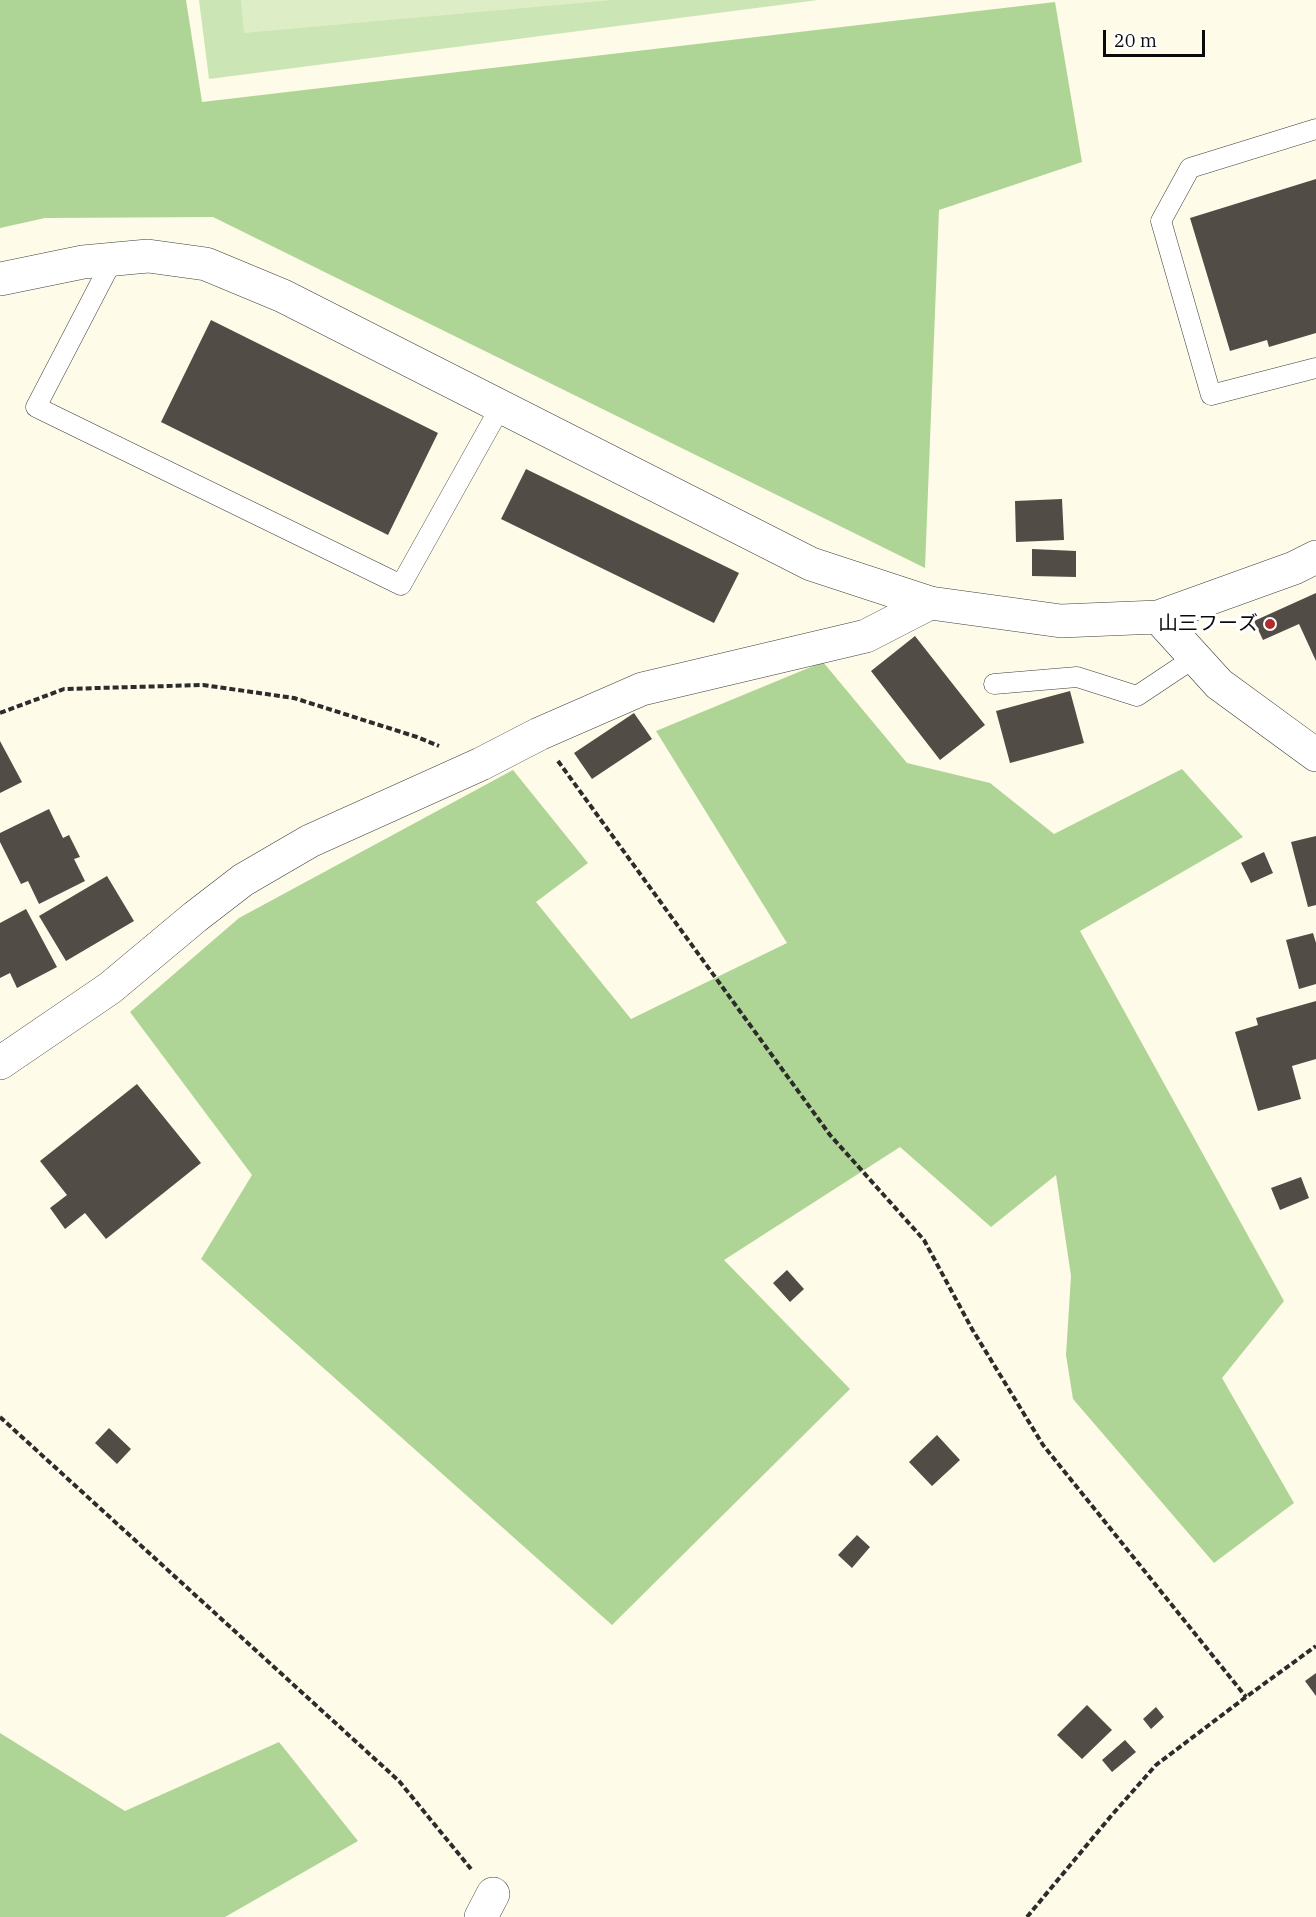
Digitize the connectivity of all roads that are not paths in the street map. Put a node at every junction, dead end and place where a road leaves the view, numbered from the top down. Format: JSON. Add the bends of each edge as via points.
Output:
{"nodes":[{"id":1,"x":1316,"y":129,"type":"edge"},
{"id":2,"x":113,"y":259,"type":"junction"},
{"id":3,"x":0,"y":279,"type":"edge"},
{"id":4,"x":1316,"y":368,"type":"edge"},
{"id":5,"x":501,"y":406,"type":"junction"},
{"id":6,"x":1316,"y":557,"type":"edge"},
{"id":7,"x":930,"y":603,"type":"junction"},
{"id":8,"x":1158,"y":617,"type":"junction"},
{"id":9,"x":1194,"y":658,"type":"junction"},
{"id":10,"x":994,"y":684,"type":"dead end"},
{"id":11,"x":1316,"y":755,"type":"edge"},
{"id":12,"x":0,"y":1063,"type":"edge"}],
"edges":[{"from":1,"to":4,"type":"lane","via":[[1190,168],[1161,221],[1211,395]]},
{"from":2,"to":3,"type":"street"},
{"from":2,"to":5,"type":"street","via":[[148,256],[206,264],[283,296]]},
{"from":2,"to":5,"type":"lane","via":[[36,407],[401,585]]},
{"from":5,"to":7,"type":"street","via":[[811,564]]},
{"from":6,"to":8,"type":"street"},
{"from":7,"to":8,"type":"street","via":[[1061,621]]},
{"from":7,"to":12,"type":"street","via":[[866,636],[642,689],[310,841],[243,880],[110,988]]},
{"from":8,"to":9,"type":"street"},
{"from":9,"to":10,"type":"lane","via":[[1137,696],[1077,677]]},
{"from":9,"to":11,"type":"street","via":[[1219,684]]}]}
